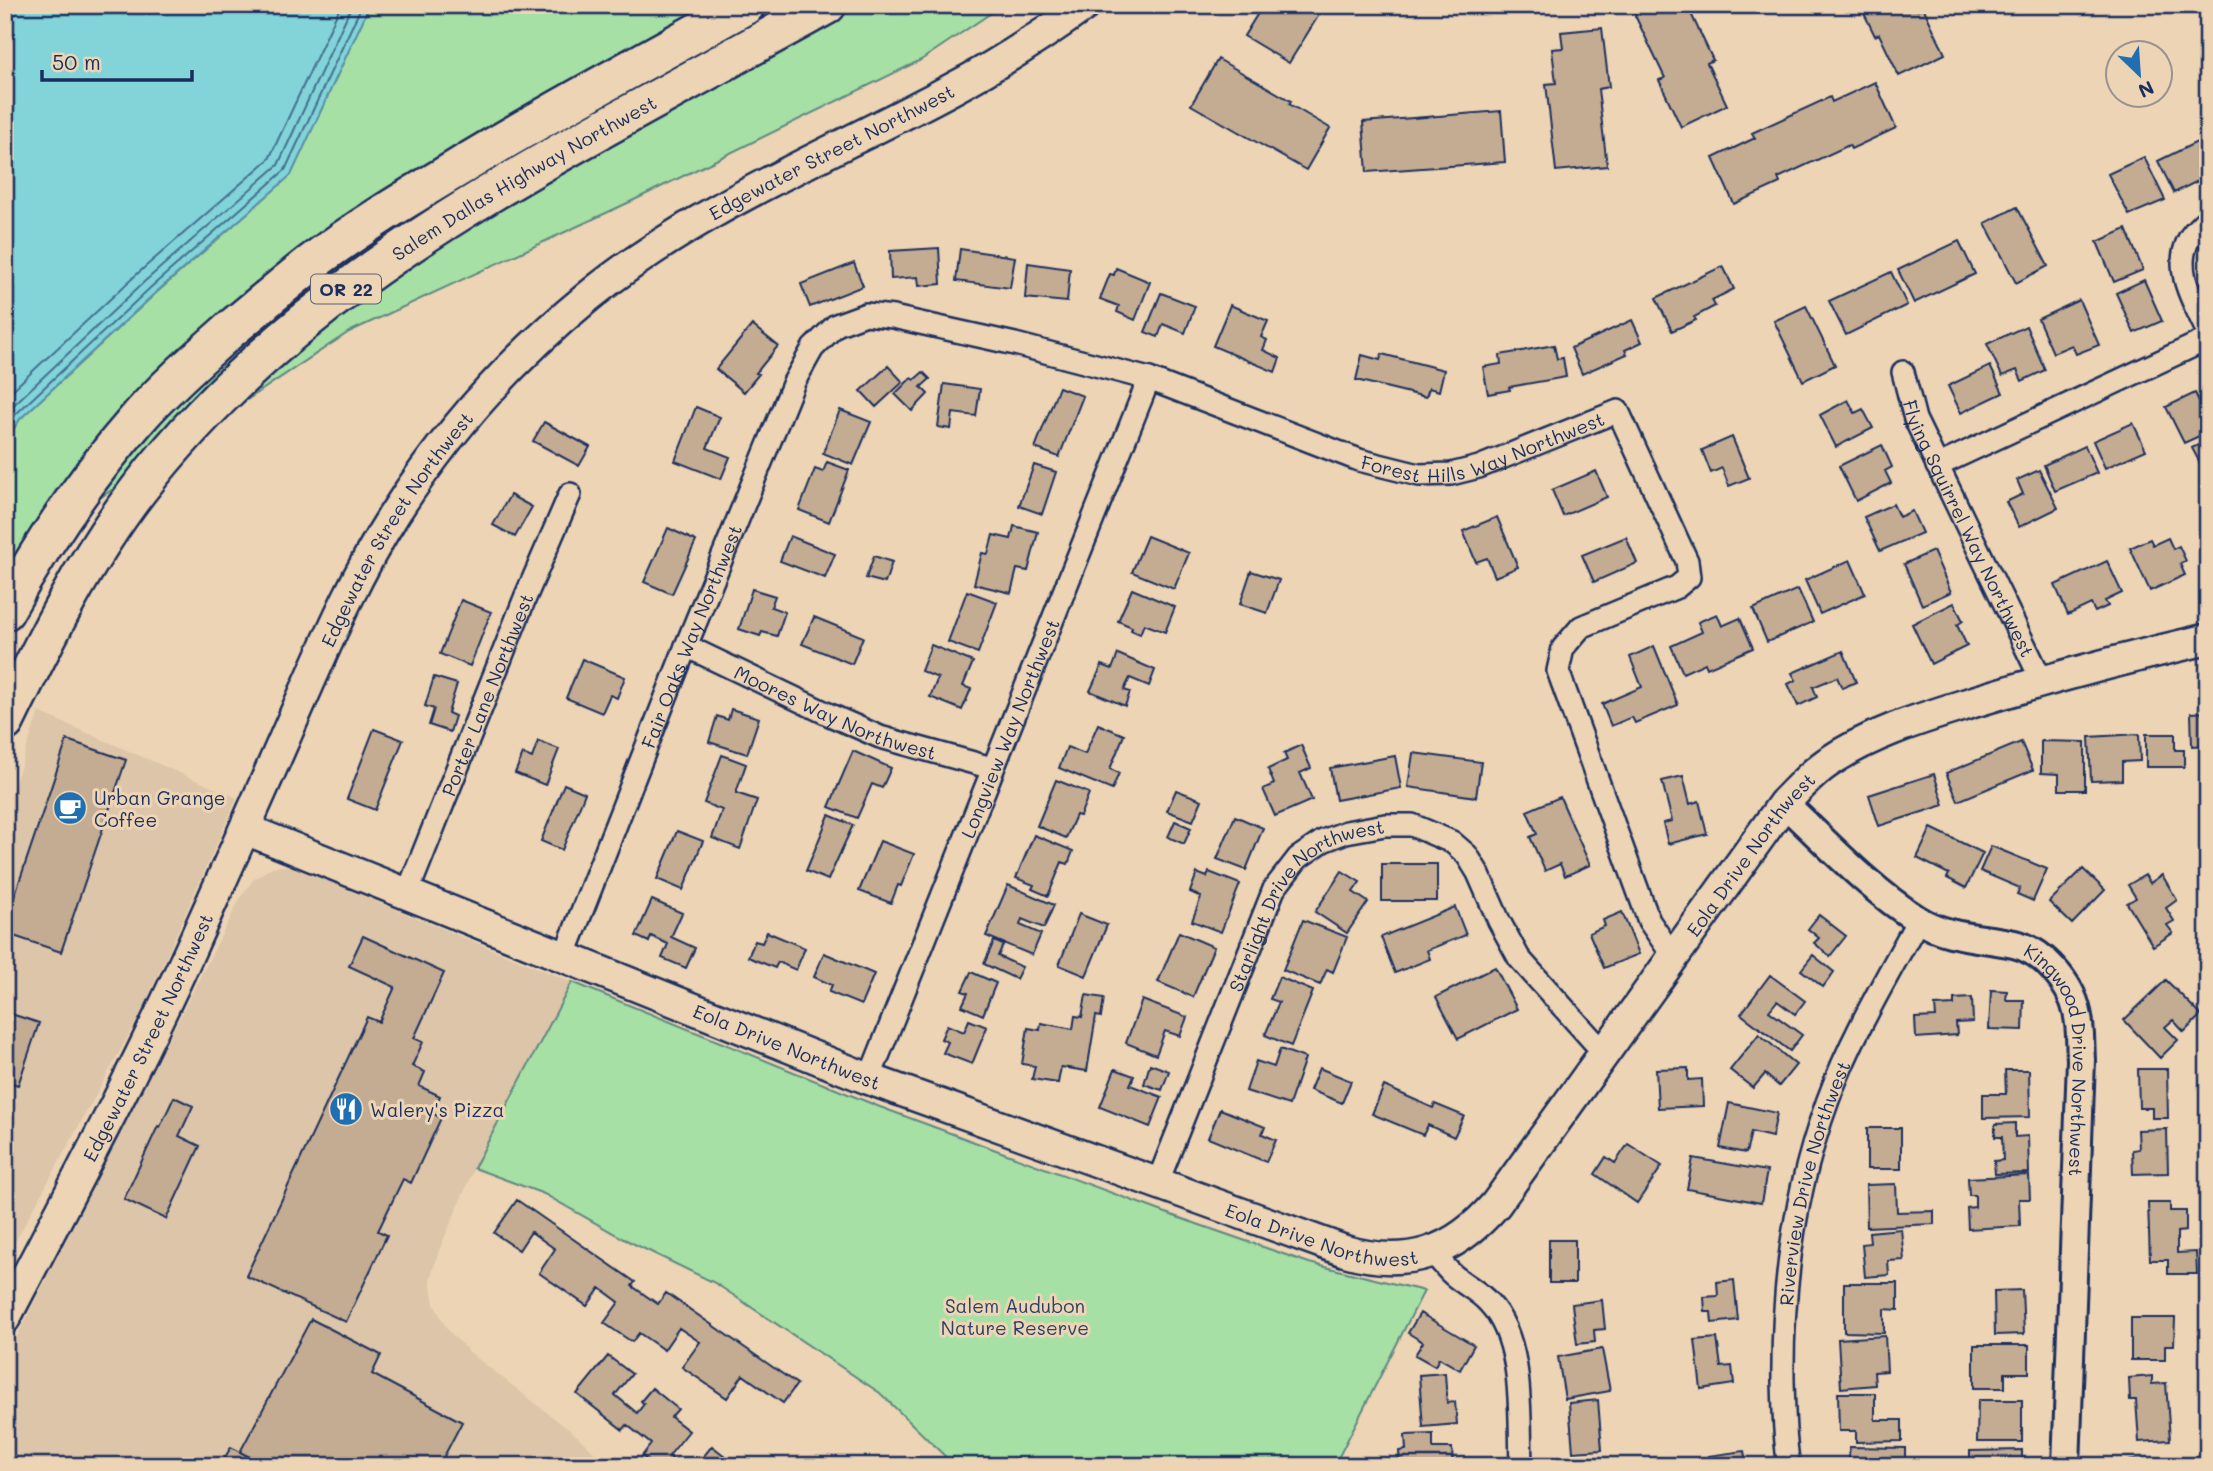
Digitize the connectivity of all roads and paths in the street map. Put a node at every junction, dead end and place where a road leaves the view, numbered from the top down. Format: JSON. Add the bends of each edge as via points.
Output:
{"nodes":[{"id":1,"x":746,"y":5,"type":"edge"},
{"id":2,"x":827,"y":5,"type":"edge"},
{"id":3,"x":1086,"y":5,"type":"edge"},
{"id":4,"x":2208,"y":218,"type":"edge"},
{"id":5,"x":836,"y":325,"type":"joint"},
{"id":6,"x":2208,"y":333,"type":"edge"},
{"id":7,"x":2208,"y":339,"type":"edge"},
{"id":8,"x":1903,"y":372,"type":"dead end"},
{"id":9,"x":1149,"y":379,"type":"junction"},
{"id":10,"x":1937,"y":466,"type":"junction"},
{"id":11,"x":570,"y":495,"type":"dead end"},
{"id":12,"x":5,"y":611,"type":"edge"},
{"id":13,"x":2208,"y":639,"type":"edge"},
{"id":14,"x":686,"y":646,"type":"junction"},
{"id":15,"x":2042,"y":681,"type":"junction"},
{"id":16,"x":5,"y":722,"type":"edge"},
{"id":17,"x":992,"y":768,"type":"junction"},
{"id":18,"x":1784,"y":803,"type":"junction"},
{"id":19,"x":244,"y":829,"type":"junction"},
{"id":20,"x":407,"y":894,"type":"junction"},
{"id":21,"x":1918,"y":920,"type":"junction"},
{"id":22,"x":1673,"y":956,"type":"junction"},
{"id":23,"x":564,"y":957,"type":"junction"},
{"id":24,"x":1604,"y":1053,"type":"junction"},
{"id":25,"x":869,"y":1079,"type":"junction"},
{"id":26,"x":1157,"y":1184,"type":"junction"},
{"id":27,"x":1432,"y":1252,"type":"junction"},
{"id":28,"x":5,"y":1318,"type":"edge"},
{"id":29,"x":1521,"y":1466,"type":"edge"},
{"id":30,"x":1789,"y":1466,"type":"edge"},
{"id":31,"x":2066,"y":1466,"type":"edge"}],
"edges":[{"from":1,"to":12,"type":"highway","name":"Salem Dallas Highway Northwest","number":"OR 22","via":[[517,132],[392,207],[310,264],[205,352],[133,424],[67,510]]},
{"from":2,"to":16,"type":"highway","name":"Salem Dallas Highway Northwest","number":"OR 22","via":[[534,167],[377,266],[292,329],[232,382],[137,490],[85,568]]},
{"from":3,"to":19,"type":"main road","name":"Edgewater Street Northwest","via":[[952,89],[676,234],[541,337],[474,406],[394,514],[327,643]]},
{"from":4,"to":6,"type":"street","via":[[2190,236],[2182,257],[2186,283]]},
{"from":5,"to":9,"type":"street","name":"Forest Hills Way Northwest","via":[[866,314],[893,317]]},
{"from":5,"to":14,"type":"street","name":"Fair Oaks Way Northwest","via":[[813,348],[794,382]]},
{"from":7,"to":10,"type":"street"},
{"from":8,"to":10,"type":"street","name":"Flying Squirrel Way Northwest","via":[[1914,419]]},
{"from":9,"to":17,"type":"street","name":"Longview Way Northwest"},
{"from":9,"to":22,"type":"street","name":"Forest Hills Way Northwest","via":[[1359,460],[1419,475],[1479,467],[1618,411],[1687,561],[1689,577],[1677,587],[1581,626],[1563,648],[1558,671],[1649,921]]},
{"from":10,"to":15,"type":"street","name":"Flying Squirrel Way Northwest"},
{"from":11,"to":20,"type":"street","name":"Porter Lane Northwest"},
{"from":13,"to":15,"type":"main road","name":"Eola Drive Northwest"},
{"from":14,"to":17,"type":"street","name":"Moores Way Northwest","via":[[880,737]]},
{"from":14,"to":23,"type":"street","name":"Fair Oaks Way Northwest"},
{"from":15,"to":18,"type":"main road","name":"Eola Drive Northwest","via":[[1860,744],[1827,763]]},
{"from":17,"to":25,"type":"street","name":"Longview Way Northwest"},
{"from":18,"to":21,"type":"street","name":"Kingwood Drive Northwest","via":[[1894,904]]},
{"from":18,"to":22,"type":"main road","name":"Eola Drive Northwest"},
{"from":19,"to":20,"type":"main road","name":"Eola Drive Northwest"},
{"from":19,"to":28,"type":"main road","name":"Edgewater Street Northwest","via":[[169,996]]},
{"from":20,"to":23,"type":"main road","name":"Eola Drive Northwest"},
{"from":21,"to":30,"type":"street","name":"Riverview Drive Northwest","via":[[1857,1030],[1806,1167],[1783,1328]]},
{"from":21,"to":31,"type":"street","name":"Kingwood Drive Northwest","via":[[1954,935],[2018,945],[2032,952],[2064,982],[2077,1010],[2081,1060]]},
{"from":22,"to":24,"type":"main road","name":"Eola Drive Northwest"},
{"from":23,"to":25,"type":"main road","name":"Eola Drive Northwest"},
{"from":24,"to":26,"type":"street","name":"Starlight Drive Northwest","via":[[1519,958],[1478,873],[1452,842],[1412,825],[1346,832],[1298,858],[1273,889]]},
{"from":24,"to":27,"type":"main road","name":"Eola Drive Northwest","via":[[1481,1222]]},
{"from":25,"to":26,"type":"main road","name":"Eola Drive Northwest"},
{"from":26,"to":27,"type":"main road","name":"Eola Drive Northwest","via":[[1364,1257],[1398,1259]]},
{"from":27,"to":29,"type":"street","via":[[1491,1305],[1506,1331],[1515,1358]]}]}
